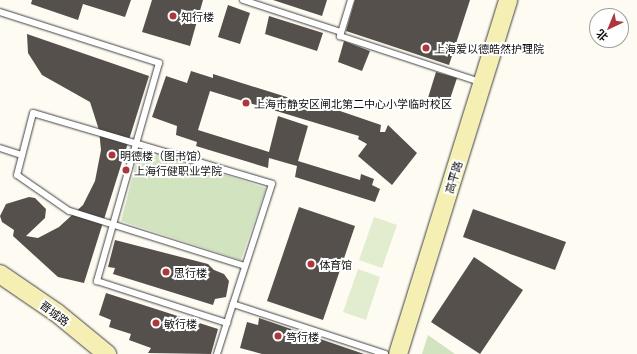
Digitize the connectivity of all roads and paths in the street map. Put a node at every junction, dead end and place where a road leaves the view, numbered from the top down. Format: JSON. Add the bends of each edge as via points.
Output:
{"nodes":[{"id":1,"x":243,"y":0,"type":"edge"},
{"id":2,"x":351,"y":0,"type":"edge"},
{"id":3,"x":508,"y":0,"type":"edge"},
{"id":4,"x":0,"y":12,"type":"edge"},
{"id":5,"x":341,"y":32,"type":"junction"},
{"id":6,"x":482,"y":83,"type":"junction"},
{"id":7,"x":137,"y":142,"type":"junction"},
{"id":8,"x":0,"y":148,"type":"edge"},
{"id":9,"x":22,"y":155,"type":"junction"},
{"id":10,"x":113,"y":225,"type":"junction"},
{"id":11,"x":245,"y":266,"type":"junction"},
{"id":12,"x":0,"y":274,"type":"edge"},
{"id":13,"x":233,"y":304,"type":"junction"},
{"id":14,"x":227,"y":323,"type":"junction"},
{"id":15,"x":107,"y":354,"type":"edge"},
{"id":16,"x":217,"y":354,"type":"edge"},
{"id":17,"x":385,"y":354,"type":"edge"},
{"id":18,"x":398,"y":354,"type":"edge"}],
"edges":[{"from":1,"to":5,"type":"lane"},
{"from":2,"to":5,"type":"lane"},
{"from":3,"to":6,"type":"street","name":"高平路"},
{"from":4,"to":7,"type":"lane","via":[[159,63]]},
{"from":5,"to":6,"type":"lane","via":[[340,36]]},
{"from":6,"to":18,"type":"street","name":"高平路"},
{"from":7,"to":9,"type":"lane","via":[[33,113]]},
{"from":7,"to":10,"type":"lane"},
{"from":7,"to":11,"type":"lane","via":[[272,184]]},
{"from":8,"to":9,"type":"lane"},
{"from":9,"to":10,"type":"lane","via":[[17,175],[69,211]]},
{"from":10,"to":11,"type":"lane"},
{"from":10,"to":14,"type":"lane","via":[[97,281]]},
{"from":11,"to":13,"type":"lane"},
{"from":12,"to":15,"type":"street","name":"晋城路","via":[[57,313]]},
{"from":13,"to":14,"type":"lane"},
{"from":13,"to":17,"type":"lane"},
{"from":14,"to":16,"type":"lane"}]}
